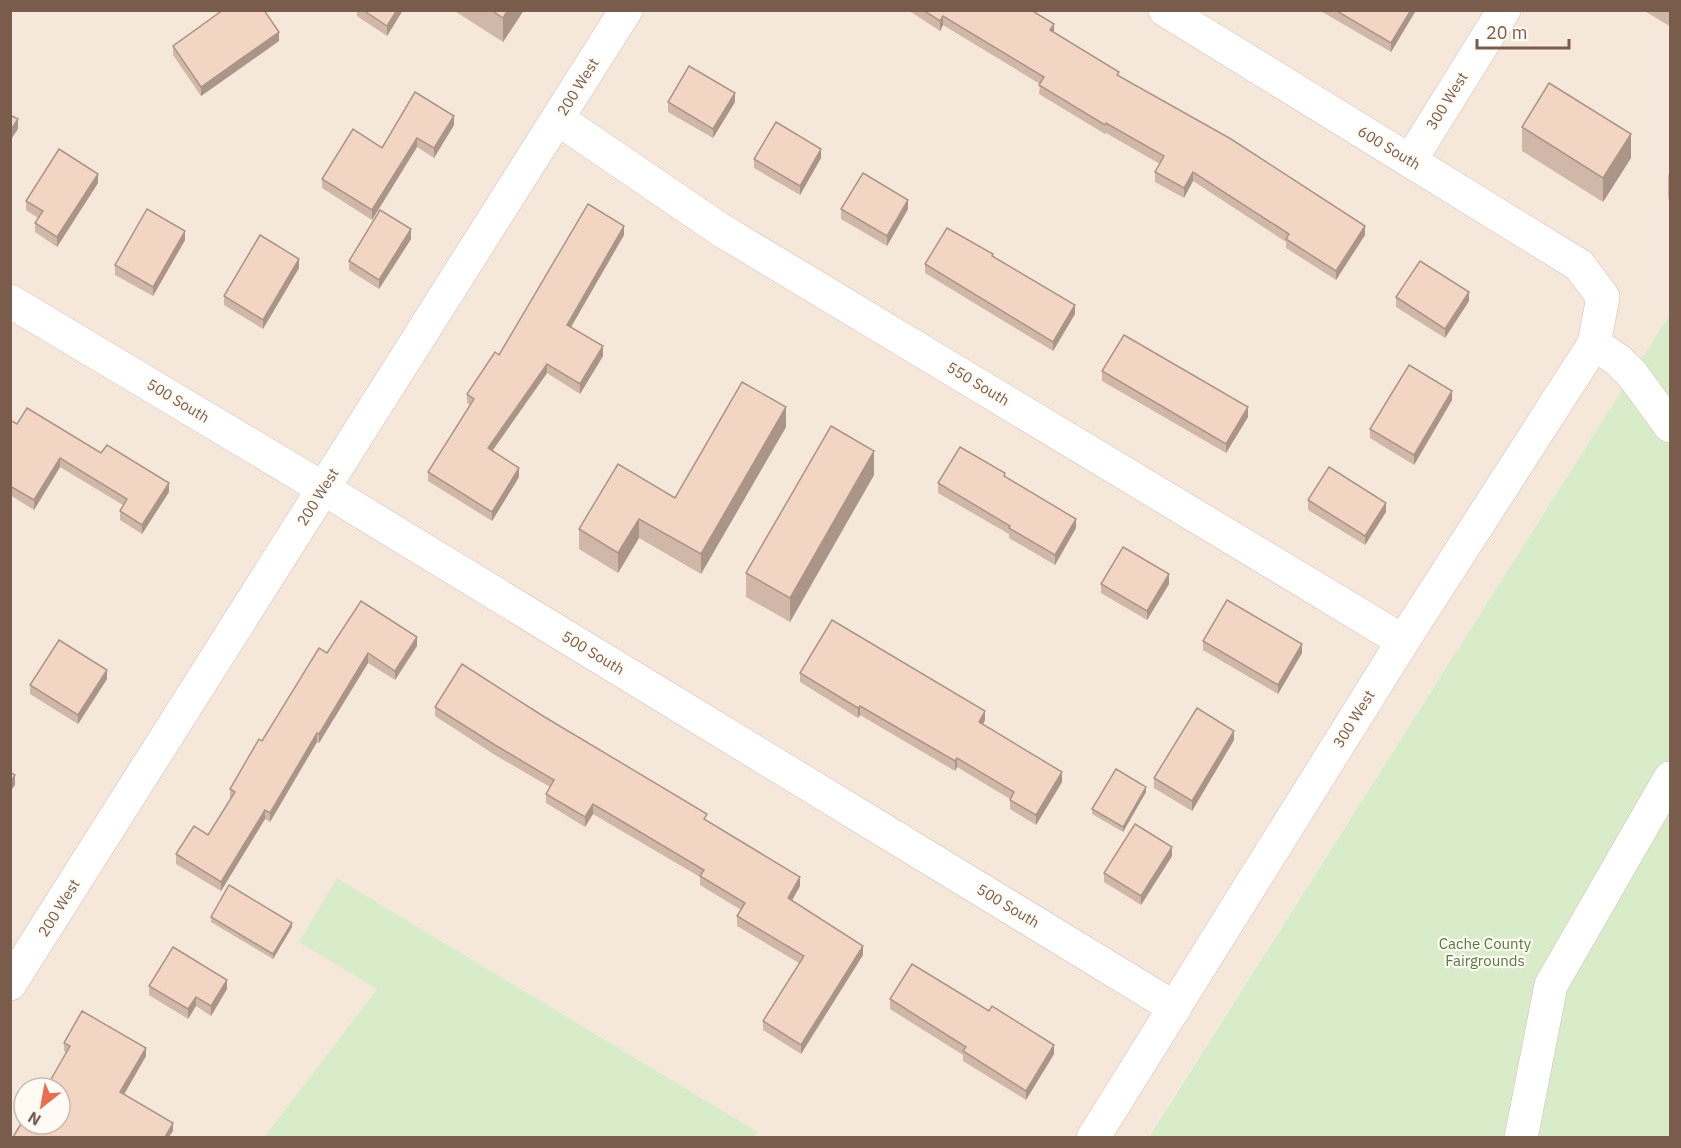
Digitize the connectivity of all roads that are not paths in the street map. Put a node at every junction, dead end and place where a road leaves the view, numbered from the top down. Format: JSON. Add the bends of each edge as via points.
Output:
{"nodes":[{"id":1,"x":626,"y":10,"type":"edge"},
{"id":2,"x":1165,"y":10,"type":"edge"},
{"id":3,"x":1504,"y":10,"type":"edge"},
{"id":4,"x":558,"y":119,"type":"junction"},
{"id":5,"x":1410,"y":160,"type":"junction"},
{"id":6,"x":1604,"y":297,"type":"joint"},
{"id":7,"x":10,"y":301,"type":"edge"},
{"id":8,"x":1594,"y":344,"type":"junction"},
{"id":9,"x":1671,"y":426,"type":"edge"},
{"id":10,"x":324,"y":489,"type":"junction"},
{"id":11,"x":1403,"y":641,"type":"junction"},
{"id":12,"x":1671,"y":778,"type":"edge"},
{"id":13,"x":10,"y":984,"type":"edge"},
{"id":14,"x":1175,"y":1008,"type":"junction"},
{"id":15,"x":1093,"y":1137,"type":"edge"},
{"id":16,"x":1521,"y":1137,"type":"edge"}],
"edges":[{"from":1,"to":4,"type":"street","name":"200 West"},
{"from":2,"to":5,"type":"street","name":"600 South"},
{"from":3,"to":5,"type":"street","name":"300 West"},
{"from":4,"to":10,"type":"street","name":"200 West"},
{"from":4,"to":11,"type":"street","name":"550 South","via":[[721,230]]},
{"from":5,"to":6,"type":"street","name":"600 South","via":[[1579,265]]},
{"from":6,"to":8,"type":"street","name":"300 West"},
{"from":7,"to":10,"type":"street","name":"500 South"},
{"from":8,"to":9,"type":"street","via":[[1632,374]]},
{"from":8,"to":11,"type":"street","name":"300 West"},
{"from":10,"to":13,"type":"street","name":"200 West"},
{"from":10,"to":14,"type":"street","name":"500 South"},
{"from":11,"to":14,"type":"street","name":"300 West"},
{"from":12,"to":16,"type":"street","via":[[1551,985]]},
{"from":14,"to":15,"type":"street","name":"300 West"}]}
